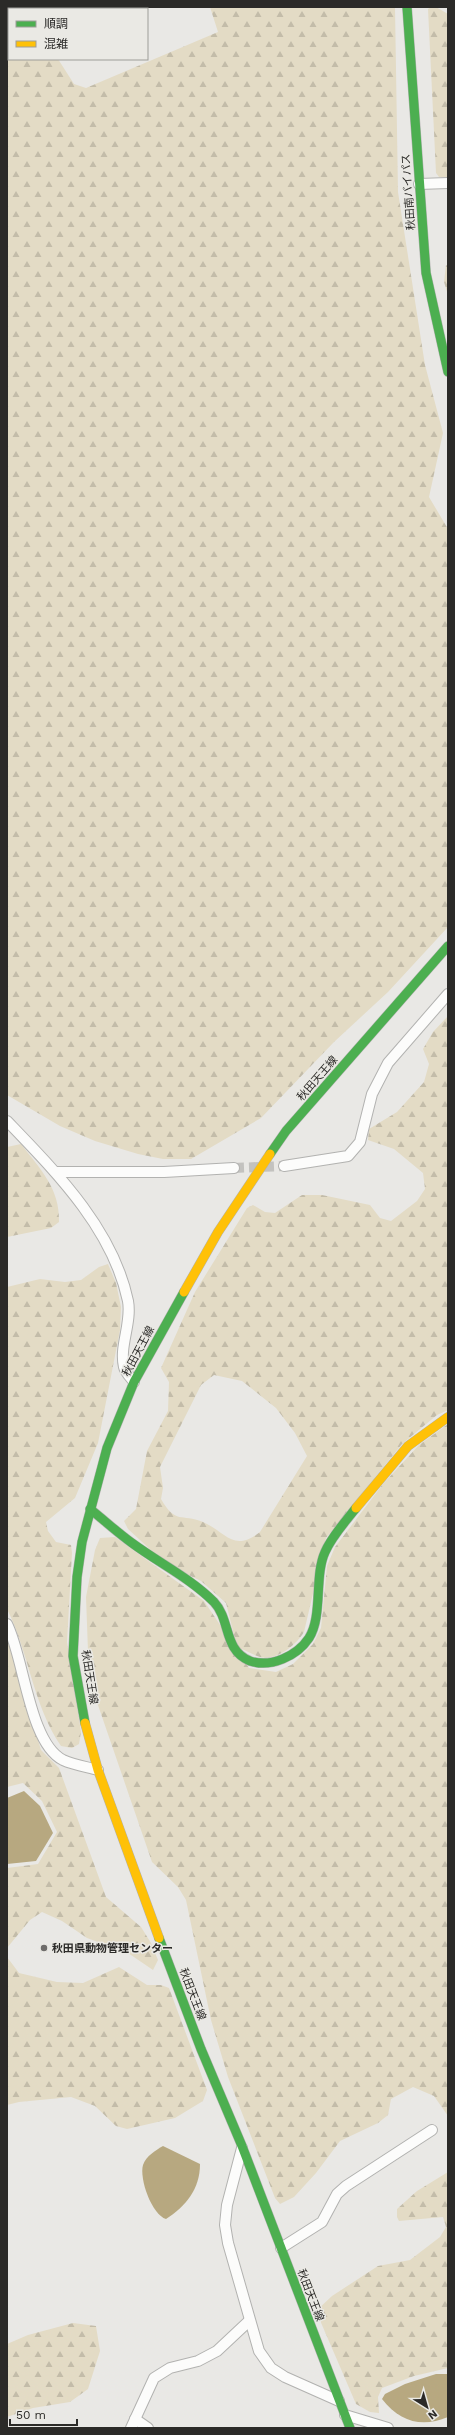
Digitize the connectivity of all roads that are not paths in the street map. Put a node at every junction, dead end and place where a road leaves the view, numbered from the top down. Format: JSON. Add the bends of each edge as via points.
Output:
{"nodes":[{"id":1,"x":408,"y":8,"type":"edge"},
{"id":2,"x":448,"y":183,"type":"edge"},
{"id":3,"x":418,"y":184,"type":"junction"},
{"id":4,"x":448,"y":372,"type":"edge"},
{"id":5,"x":448,"y":946,"type":"edge"},
{"id":6,"x":448,"y":994,"type":"edge"},
{"id":7,"x":7,"y":1120,"type":"edge"},
{"id":8,"x":284,"y":1166,"type":"tunnel mouth"},
{"id":9,"x":234,"y":1168,"type":"tunnel mouth"},
{"id":10,"x":56,"y":1172,"type":"junction"},
{"id":11,"x":134,"y":1382,"type":"junction"},
{"id":12,"x":448,"y":1416,"type":"edge"},
{"id":13,"x":90,"y":1509,"type":"junction"},
{"id":14,"x":7,"y":1624,"type":"edge"},
{"id":15,"x":98,"y":1770,"type":"junction"},
{"id":16,"x":432,"y":2130,"type":"dead end"},
{"id":17,"x":242,"y":2146,"type":"junction"},
{"id":18,"x":281,"y":2248,"type":"junction"},
{"id":19,"x":249,"y":2321,"type":"junction"},
{"id":20,"x":339,"y":2401,"type":"junction"},
{"id":21,"x":345,"y":2415,"type":"junction"},
{"id":22,"x":133,"y":2423,"type":"edge"},
{"id":23,"x":148,"y":2428,"type":"edge"},
{"id":24,"x":350,"y":2428,"type":"edge"},
{"id":25,"x":388,"y":2428,"type":"edge"}],
"edges":[{"from":1,"to":3,"type":"main road","name":"秋田南バイパス"},
{"from":2,"to":3,"type":"street"},
{"from":3,"to":4,"type":"main road","name":"秋田南バイパス","via":[[426,273]]},
{"from":5,"to":11,"type":"main road","name":"秋田天王線","via":[[286,1131],[218,1232]]},
{"from":6,"to":8,"type":"street","via":[[388,1063],[372,1094],[360,1142],[348,1156]]},
{"from":7,"to":10,"type":"street"},
{"from":9,"to":10,"type":"street","via":[[164,1172]]},
{"from":10,"to":11,"type":"street","via":[[78,1201],[118,1267],[128,1302],[129,1325],[124,1348],[124,1368]]},
{"from":11,"to":13,"type":"main road","name":"秋田天王線","via":[[108,1448]]},
{"from":12,"to":13,"type":"main road","via":[[408,1446],[376,1483],[324,1553],[314,1623],[309,1638],[283,1660],[251,1661],[236,1652],[215,1603],[199,1588],[132,1543]]},
{"from":13,"to":15,"type":"main road","name":"秋田天王線","via":[[77,1577],[73,1656],[87,1731]]},
{"from":14,"to":15,"type":"street","via":[[41,1735],[52,1751],[63,1760]]},
{"from":15,"to":17,"type":"main road","name":"秋田天王線","via":[[133,1871]]},
{"from":16,"to":18,"type":"street","via":[[346,2186],[337,2194],[322,2222]]},
{"from":17,"to":18,"type":"main road","name":"秋田天王線"},
{"from":17,"to":19,"type":"street","via":[[227,2206],[225,2225]]},
{"from":18,"to":20,"type":"main road","name":"秋田天王線"},
{"from":19,"to":20,"type":"street","via":[[259,2351],[271,2368],[284,2377]]},
{"from":19,"to":22,"type":"street","via":[[218,2350],[198,2361],[170,2368],[154,2378]]},
{"from":20,"to":21,"type":"main road","name":"秋田天王線"},
{"from":21,"to":24,"type":"main road","name":"秋田天王線"},
{"from":21,"to":25,"type":"street"},
{"from":22,"to":23,"type":"street"}]}
